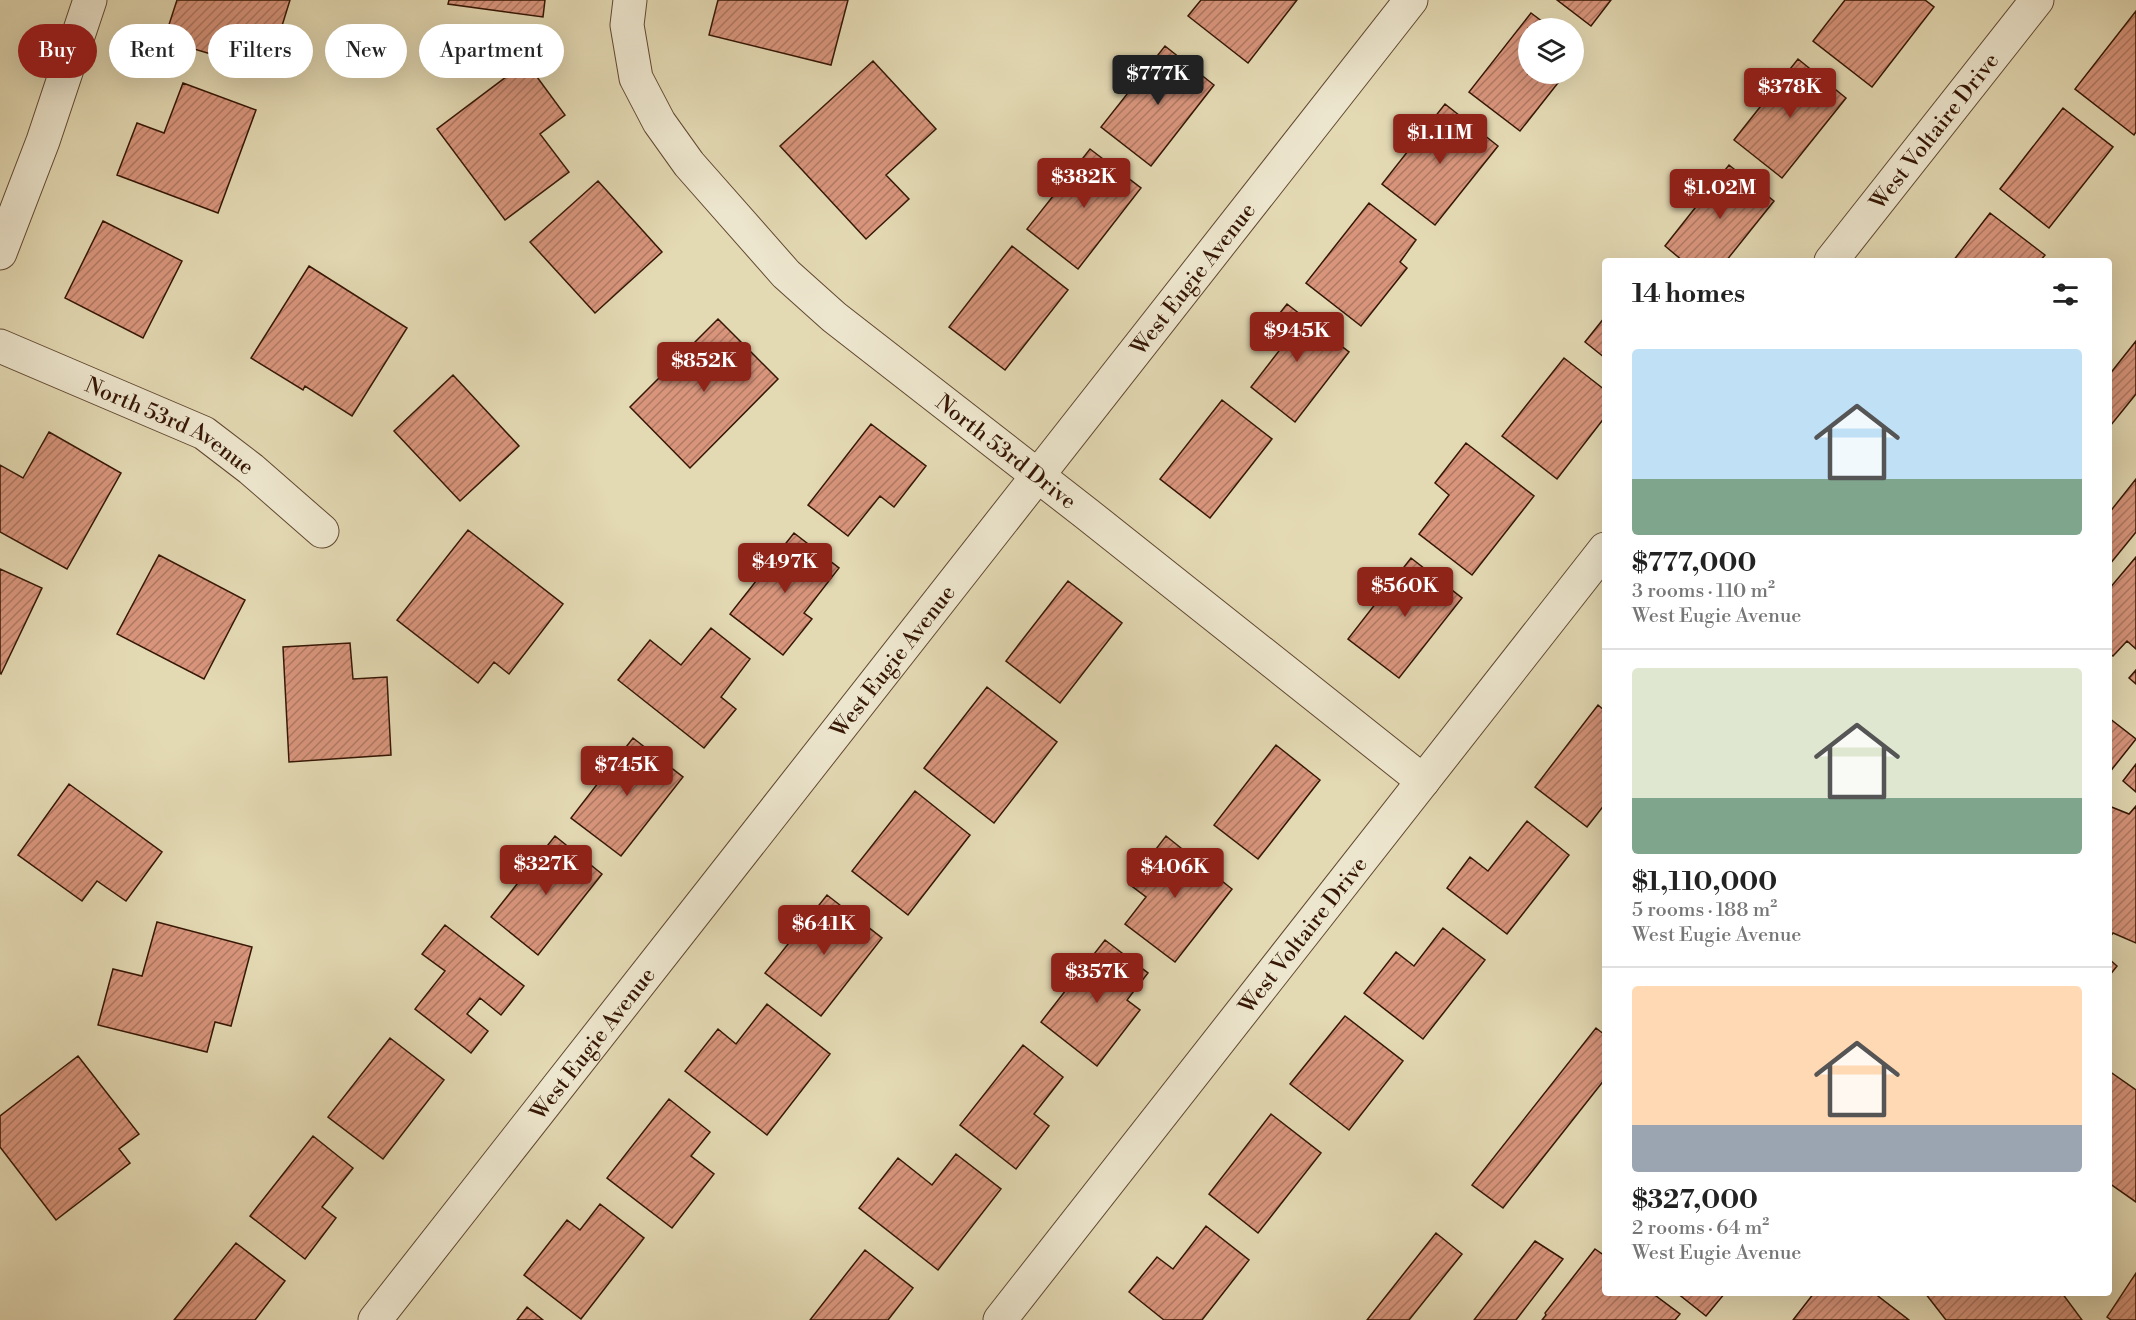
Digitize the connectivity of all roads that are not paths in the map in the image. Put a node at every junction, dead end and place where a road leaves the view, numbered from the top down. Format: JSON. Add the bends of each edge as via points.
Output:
{"nodes":[{"id":1,"x":90,"y":0,"type":"edge"},
{"id":2,"x":630,"y":0,"type":"edge"},
{"id":3,"x":1411,"y":0,"type":"edge"},
{"id":4,"x":2037,"y":0,"type":"edge"},
{"id":5,"x":0,"y":253,"type":"edge"},
{"id":6,"x":1834,"y":258,"type":"edge"},
{"id":7,"x":0,"y":346,"type":"edge"},
{"id":8,"x":1037,"y":476,"type":"junction"},
{"id":9,"x":322,"y":531,"type":"dead end"},
{"id":10,"x":1602,"y":553,"type":"edge"},
{"id":11,"x":1423,"y":781,"type":"junction"},
{"id":12,"x":375,"y":1320,"type":"edge"},
{"id":13,"x":1000,"y":1320,"type":"edge"}],
"edges":[{"from":1,"to":5,"type":"street"},
{"from":2,"to":8,"type":"street","name":"North 53rd Drive","via":[[627,25],[636,78],[689,164],[786,274],[834,317]]},
{"from":3,"to":8,"type":"street","name":"West Eugie Avenue"},
{"from":4,"to":6,"type":"street","name":"West Voltaire Drive"},
{"from":7,"to":9,"type":"street","name":"North 53rd Avenue","via":[[204,433]]},
{"from":8,"to":11,"type":"street","name":"North 53rd Drive"},
{"from":8,"to":12,"type":"street","name":"West Eugie Avenue"},
{"from":10,"to":11,"type":"street","name":"West Voltaire Drive"},
{"from":11,"to":13,"type":"street","name":"West Voltaire Drive"}]}
